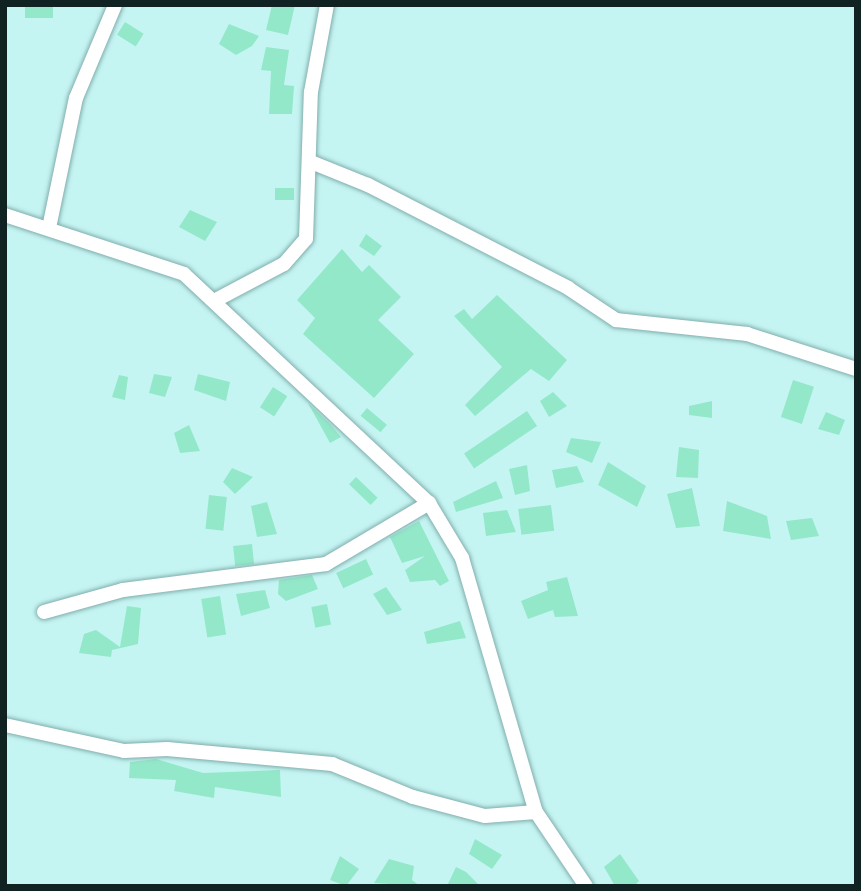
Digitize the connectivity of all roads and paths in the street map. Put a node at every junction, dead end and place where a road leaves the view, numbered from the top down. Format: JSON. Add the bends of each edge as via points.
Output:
{"nodes":[{"id":1,"x":115,"y":5,"type":"edge"},
{"id":2,"x":327,"y":5,"type":"edge"},
{"id":3,"x":311,"y":162,"type":"junction"},
{"id":4,"x":5,"y":215,"type":"edge"},
{"id":5,"x":49,"y":228,"type":"junction"},
{"id":6,"x":214,"y":301,"type":"junction"},
{"id":7,"x":856,"y":369,"type":"edge"},
{"id":8,"x":429,"y":503,"type":"junction"},
{"id":9,"x":44,"y":612,"type":"dead end"},
{"id":10,"x":5,"y":725,"type":"edge"},
{"id":11,"x":536,"y":812,"type":"junction"},
{"id":12,"x":586,"y":886,"type":"edge"}],
"edges":[{"from":1,"to":5,"type":"street","via":[[76,98]]},
{"from":2,"to":3,"type":"street","via":[[312,92]]},
{"from":3,"to":6,"type":"street","via":[[306,239],[297,254]]},
{"from":3,"to":7,"type":"street","via":[[368,185],[568,288],[616,320],[747,334]]},
{"from":4,"to":5,"type":"street"},
{"from":5,"to":6,"type":"street","via":[[169,265]]},
{"from":6,"to":8,"type":"street"},
{"from":8,"to":9,"type":"street","via":[[326,564],[123,590]]},
{"from":8,"to":11,"type":"street","via":[[462,558]]},
{"from":10,"to":11,"type":"street","via":[[124,751],[167,749],[332,765],[485,816]]},
{"from":11,"to":12,"type":"street"}]}
